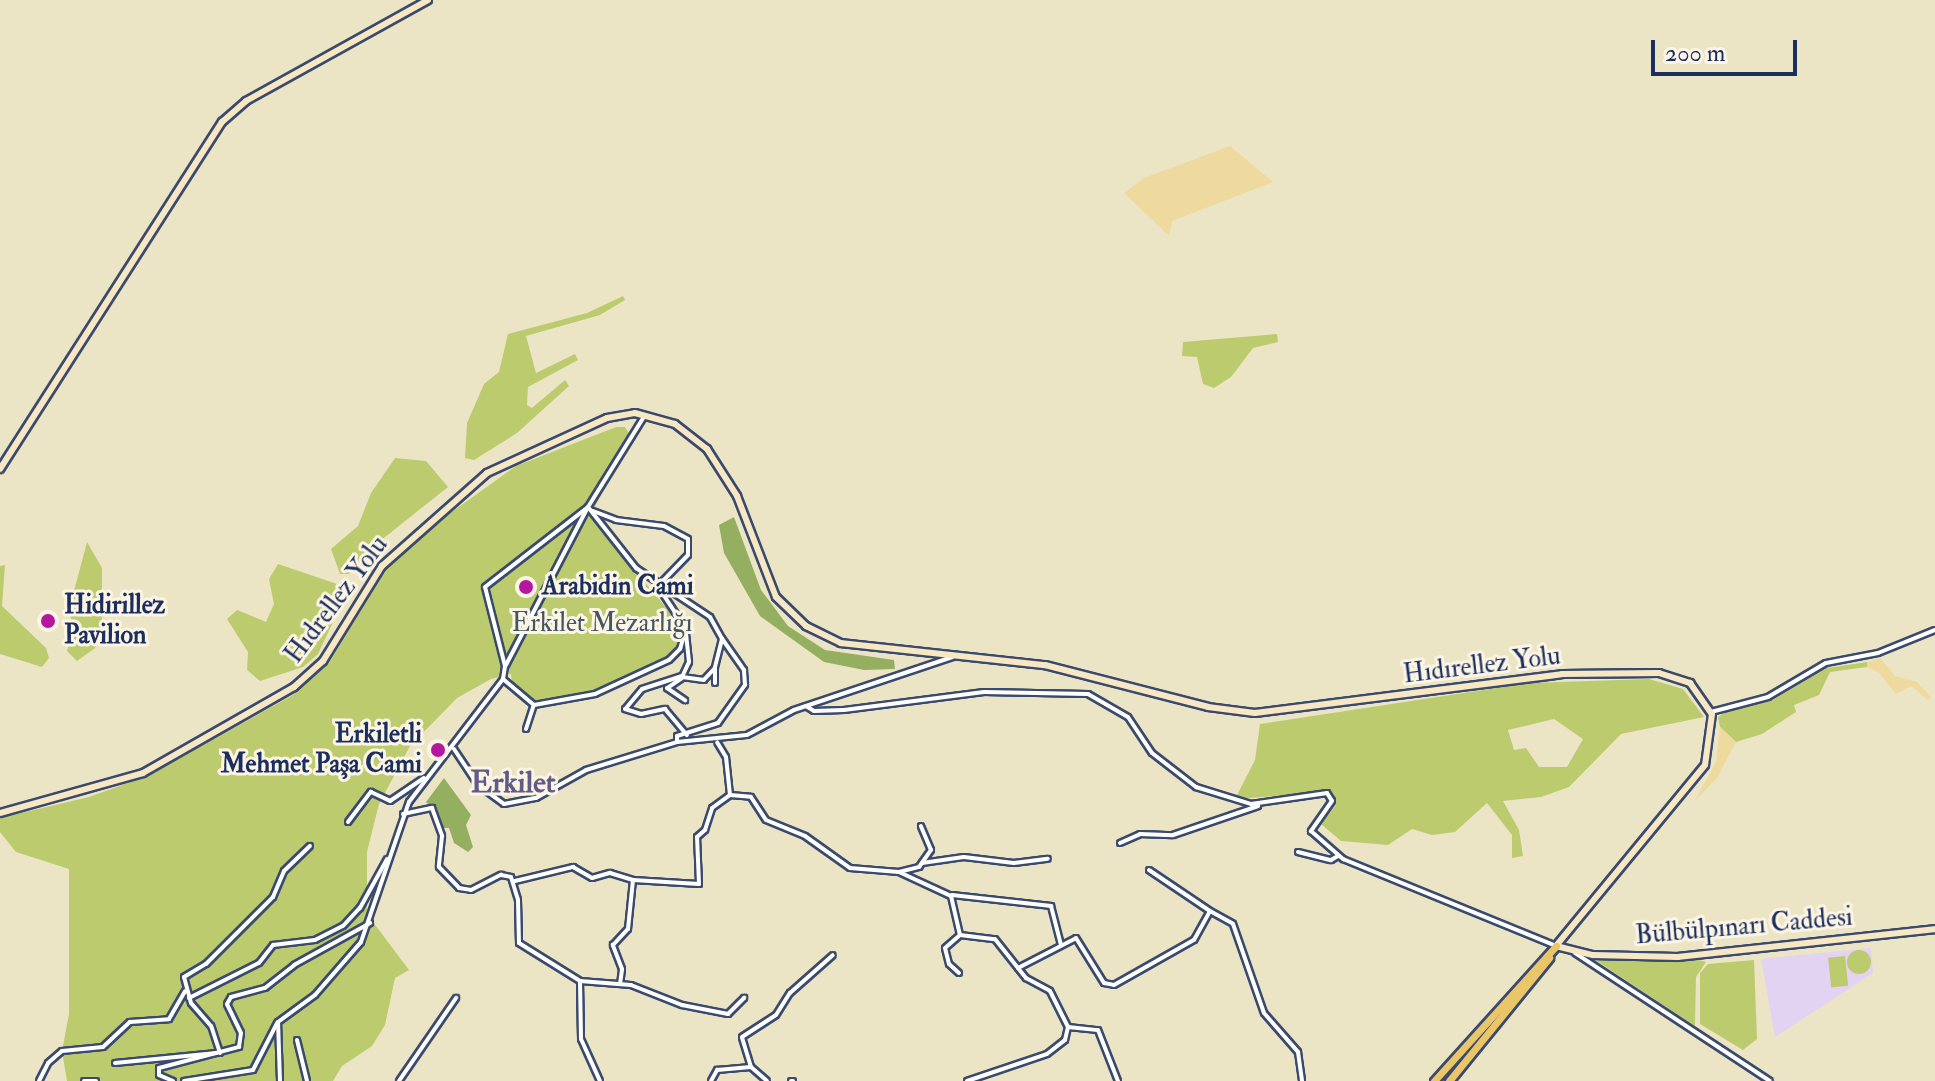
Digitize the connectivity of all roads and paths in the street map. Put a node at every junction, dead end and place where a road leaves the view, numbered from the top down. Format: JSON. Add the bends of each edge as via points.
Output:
{"nodes":[{"id":1,"x":428,"y":0,"type":"edge"},
{"id":2,"x":645,"y":415,"type":"junction"},
{"id":3,"x":0,"y":469,"type":"edge"},
{"id":4,"x":588,"y":507,"type":"junction"},
{"id":5,"x":657,"y":586,"type":"junction"},
{"id":6,"x":1935,"y":630,"type":"edge"},
{"id":7,"x":686,"y":632,"type":"junction"},
{"id":8,"x":722,"y":639,"type":"junction"},
{"id":9,"x":959,"y":654,"type":"junction"},
{"id":10,"x":505,"y":666,"type":"junction"},
{"id":11,"x":715,"y":668,"type":"junction"},
{"id":12,"x":682,"y":677,"type":"junction"},
{"id":13,"x":503,"y":679,"type":"junction"},
{"id":14,"x":715,"y":683,"type":"dead end"},
{"id":15,"x":685,"y":700,"type":"dead end"},
{"id":16,"x":534,"y":705,"type":"junction"},
{"id":17,"x":806,"y":706,"type":"junction"},
{"id":18,"x":1711,"y":712,"type":"junction"},
{"id":19,"x":526,"y":729,"type":"dead end"},
{"id":20,"x":687,"y":735,"type":"junction"},
{"id":21,"x":677,"y":742,"type":"junction"},
{"id":22,"x":717,"y":742,"type":"junction"},
{"id":23,"x":454,"y":749,"type":"junction"},
{"id":24,"x":426,"y":778,"type":"junction"},
{"id":25,"x":730,"y":795,"type":"junction"},
{"id":26,"x":1263,"y":804,"type":"junction"},
{"id":27,"x":0,"y":813,"type":"edge"},
{"id":28,"x":403,"y":814,"type":"junction"},
{"id":29,"x":348,"y":822,"type":"dead end"},
{"id":30,"x":921,"y":826,"type":"dead end"},
{"id":31,"x":1120,"y":843,"type":"dead end"},
{"id":32,"x":310,"y":846,"type":"dead end"},
{"id":33,"x":1298,"y":852,"type":"dead end"},
{"id":34,"x":390,"y":853,"type":"junction"},
{"id":35,"x":1339,"y":856,"type":"junction"},
{"id":36,"x":1048,"y":859,"type":"dead end"},
{"id":37,"x":922,"y":863,"type":"junction"},
{"id":38,"x":1149,"y":870,"type":"dead end"},
{"id":39,"x":899,"y":872,"type":"junction"},
{"id":40,"x":633,"y":880,"type":"junction"},
{"id":41,"x":515,"y":881,"type":"junction"},
{"id":42,"x":949,"y":895,"type":"junction"},
{"id":43,"x":1210,"y":911,"type":"junction"},
{"id":44,"x":371,"y":922,"type":"junction"},
{"id":45,"x":1935,"y":929,"type":"edge"},
{"id":46,"x":960,"y":935,"type":"junction"},
{"id":47,"x":1061,"y":945,"type":"junction"},
{"id":48,"x":1556,"y":946,"type":"junction"},
{"id":49,"x":1575,"y":953,"type":"junction"},
{"id":50,"x":833,"y":955,"type":"dead end"},
{"id":51,"x":1018,"y":968,"type":"junction"},
{"id":52,"x":959,"y":973,"type":"dead end"},
{"id":53,"x":580,"y":981,"type":"junction"},
{"id":54,"x":620,"y":984,"type":"junction"},
{"id":55,"x":185,"y":989,"type":"junction"},
{"id":56,"x":189,"y":998,"type":"junction"},
{"id":57,"x":456,"y":998,"type":"dead end"},
{"id":58,"x":744,"y":998,"type":"dead end"},
{"id":59,"x":278,"y":1022,"type":"junction"},
{"id":60,"x":1068,"y":1027,"type":"junction"},
{"id":61,"x":297,"y":1040,"type":"dead end"},
{"id":62,"x":220,"y":1054,"type":"junction"},
{"id":63,"x":115,"y":1063,"type":"dead end"},
{"id":64,"x":751,"y":1067,"type":"junction"},
{"id":65,"x":39,"y":1081,"type":"edge"},
{"id":66,"x":84,"y":1081,"type":"edge"},
{"id":67,"x":96,"y":1081,"type":"edge"},
{"id":68,"x":173,"y":1081,"type":"edge"},
{"id":69,"x":184,"y":1081,"type":"edge"},
{"id":70,"x":280,"y":1081,"type":"edge"},
{"id":71,"x":307,"y":1081,"type":"edge"},
{"id":72,"x":399,"y":1081,"type":"edge"},
{"id":73,"x":600,"y":1081,"type":"edge"},
{"id":74,"x":711,"y":1081,"type":"edge"},
{"id":75,"x":767,"y":1081,"type":"edge"},
{"id":76,"x":967,"y":1081,"type":"edge"},
{"id":77,"x":1118,"y":1081,"type":"edge"},
{"id":78,"x":1302,"y":1081,"type":"edge"},
{"id":79,"x":1434,"y":1081,"type":"edge"},
{"id":80,"x":1449,"y":1081,"type":"edge"},
{"id":81,"x":1770,"y":1081,"type":"edge"}],
"edges":[{"from":1,"to":3,"type":"street","via":[[246,101],[222,122]]},
{"from":2,"to":4,"type":"street"},
{"from":2,"to":9,"type":"street","name":"Hıdrellez Yolu","via":[[681,428],[718,462],[737,496],[769,586],[800,622],[852,646]]},
{"from":2,"to":27,"type":"street","name":"Hıdrellez Yolu","via":[[613,416],[487,473],[390,556],[323,661],[294,687],[143,773]]},
{"from":4,"to":5,"type":"street"},
{"from":4,"to":5,"type":"street","via":[[616,520],[664,526],[688,539],[688,555]]},
{"from":4,"to":10,"type":"street"},
{"from":4,"to":10,"type":"street","via":[[485,587]]},
{"from":5,"to":7,"type":"street"},
{"from":5,"to":8,"type":"street","via":[[702,608]]},
{"from":6,"to":18,"type":"street","via":[[1884,651],[1826,663],[1768,697]]},
{"from":7,"to":12,"type":"street","via":[[689,662]]},
{"from":7,"to":16,"type":"street","via":[[669,660],[595,694]]},
{"from":8,"to":11,"type":"street"},
{"from":8,"to":20,"type":"street","via":[[744,670],[745,685],[718,723]]},
{"from":9,"to":17,"type":"street"},
{"from":9,"to":18,"type":"street","name":"Hıdırellez Yolu","via":[[1059,668],[1241,712],[1299,711],[1514,679],[1605,673],[1679,677],[1698,690]]},
{"from":10,"to":13,"type":"street"},
{"from":11,"to":12,"type":"street","via":[[704,680]]},
{"from":11,"to":14,"type":"street"},
{"from":12,"to":15,"type":"street","via":[[667,688]]},
{"from":12,"to":20,"type":"street","via":[[642,689],[625,709],[641,714],[665,709]]},
{"from":13,"to":16,"type":"street"},
{"from":13,"to":23,"type":"street"},
{"from":16,"to":19,"type":"street"},
{"from":17,"to":22,"type":"street","via":[[763,730]]},
{"from":17,"to":26,"type":"street","via":[[814,711],[844,710],[984,692],[1082,692],[1121,712],[1149,751],[1190,784],[1233,802]]},
{"from":18,"to":48,"type":"street","via":[[1712,740],[1700,774]]},
{"from":20,"to":21,"type":"street","via":[[677,736]]},
{"from":21,"to":22,"type":"street"},
{"from":21,"to":23,"type":"street","via":[[586,770],[536,798],[503,804],[478,785]]},
{"from":22,"to":25,"type":"street","via":[[726,757]]},
{"from":23,"to":24,"type":"street"},
{"from":24,"to":28,"type":"street"},
{"from":24,"to":29,"type":"street","via":[[390,801],[371,792]]},
{"from":25,"to":39,"type":"street","via":[[751,797],[766,820],[805,836],[850,868]]},
{"from":25,"to":40,"type":"street","via":[[712,808],[697,837],[699,884]]},
{"from":26,"to":31,"type":"street","via":[[1173,835],[1140,834]]},
{"from":26,"to":35,"type":"street","via":[[1329,794],[1328,809],[1311,831]]},
{"from":28,"to":34,"type":"street"},
{"from":28,"to":41,"type":"street","via":[[432,808],[441,829],[439,867],[459,888],[469,890],[504,874]]},
{"from":30,"to":37,"type":"street","via":[[931,850]]},
{"from":32,"to":55,"type":"street","via":[[284,871],[276,894],[206,964],[186,973]]},
{"from":33,"to":35,"type":"street","via":[[1331,860]]},
{"from":34,"to":44,"type":"street"},
{"from":34,"to":56,"type":"street","via":[[360,908],[343,926],[315,940],[273,945],[259,963]]},
{"from":35,"to":48,"type":"street"},
{"from":36,"to":37,"type":"street","via":[[1014,863],[964,857]]},
{"from":37,"to":39,"type":"street"},
{"from":38,"to":43,"type":"street"},
{"from":39,"to":42,"type":"street"},
{"from":40,"to":41,"type":"street","via":[[610,873],[592,878],[573,867]]},
{"from":40,"to":54,"type":"street","via":[[628,929],[613,943],[622,969]]},
{"from":41,"to":53,"type":"street","via":[[519,943]]},
{"from":42,"to":46,"type":"street","via":[[956,903]]},
{"from":42,"to":47,"type":"street","via":[[1051,906]]},
{"from":43,"to":47,"type":"street","via":[[1194,940],[1114,985],[1104,983],[1079,940]]},
{"from":43,"to":78,"type":"street","via":[[1233,924],[1264,1013],[1298,1052]]},
{"from":44,"to":59,"type":"street","via":[[356,949],[315,995]]},
{"from":44,"to":62,"type":"street","via":[[265,988],[231,997],[227,1004],[241,1042],[234,1051]]},
{"from":45,"to":49,"type":"street","name":"Bülbülpınarı Caddesi","via":[[1678,957]]},
{"from":46,"to":51,"type":"street","via":[[995,939]]},
{"from":46,"to":52,"type":"street","via":[[945,948]]},
{"from":47,"to":51,"type":"street"},
{"from":48,"to":49,"type":"street","name":"Bülbülpınarı Caddesi"},
{"from":48,"to":79,"type":"main road"},
{"from":48,"to":80,"type":"main road"},
{"from":49,"to":81,"type":"street"},
{"from":50,"to":64,"type":"street","via":[[790,993],[776,1015],[742,1037]]},
{"from":51,"to":60,"type":"street","via":[[1050,991]]},
{"from":53,"to":54,"type":"street"},
{"from":53,"to":73,"type":"street","via":[[581,1039]]},
{"from":54,"to":58,"type":"street","via":[[728,1014]]},
{"from":55,"to":56,"type":"street"},
{"from":55,"to":65,"type":"street","via":[[169,1019],[130,1022],[99,1049],[62,1051]]},
{"from":56,"to":62,"type":"street","via":[[213,1029]]},
{"from":57,"to":72,"type":"street"},
{"from":59,"to":69,"type":"street","via":[[252,1071]]},
{"from":59,"to":70,"type":"street"},
{"from":60,"to":76,"type":"street","via":[[1065,1040],[1052,1051]]},
{"from":60,"to":77,"type":"street","via":[[1098,1030]]},
{"from":61,"to":71,"type":"street"},
{"from":62,"to":63,"type":"street","via":[[206,1051],[173,1061],[144,1057]]},
{"from":62,"to":68,"type":"street","via":[[159,1068],[159,1075]]},
{"from":64,"to":74,"type":"street","via":[[717,1070]]},
{"from":64,"to":75,"type":"street"},
{"from":66,"to":67,"type":"street"}]}
